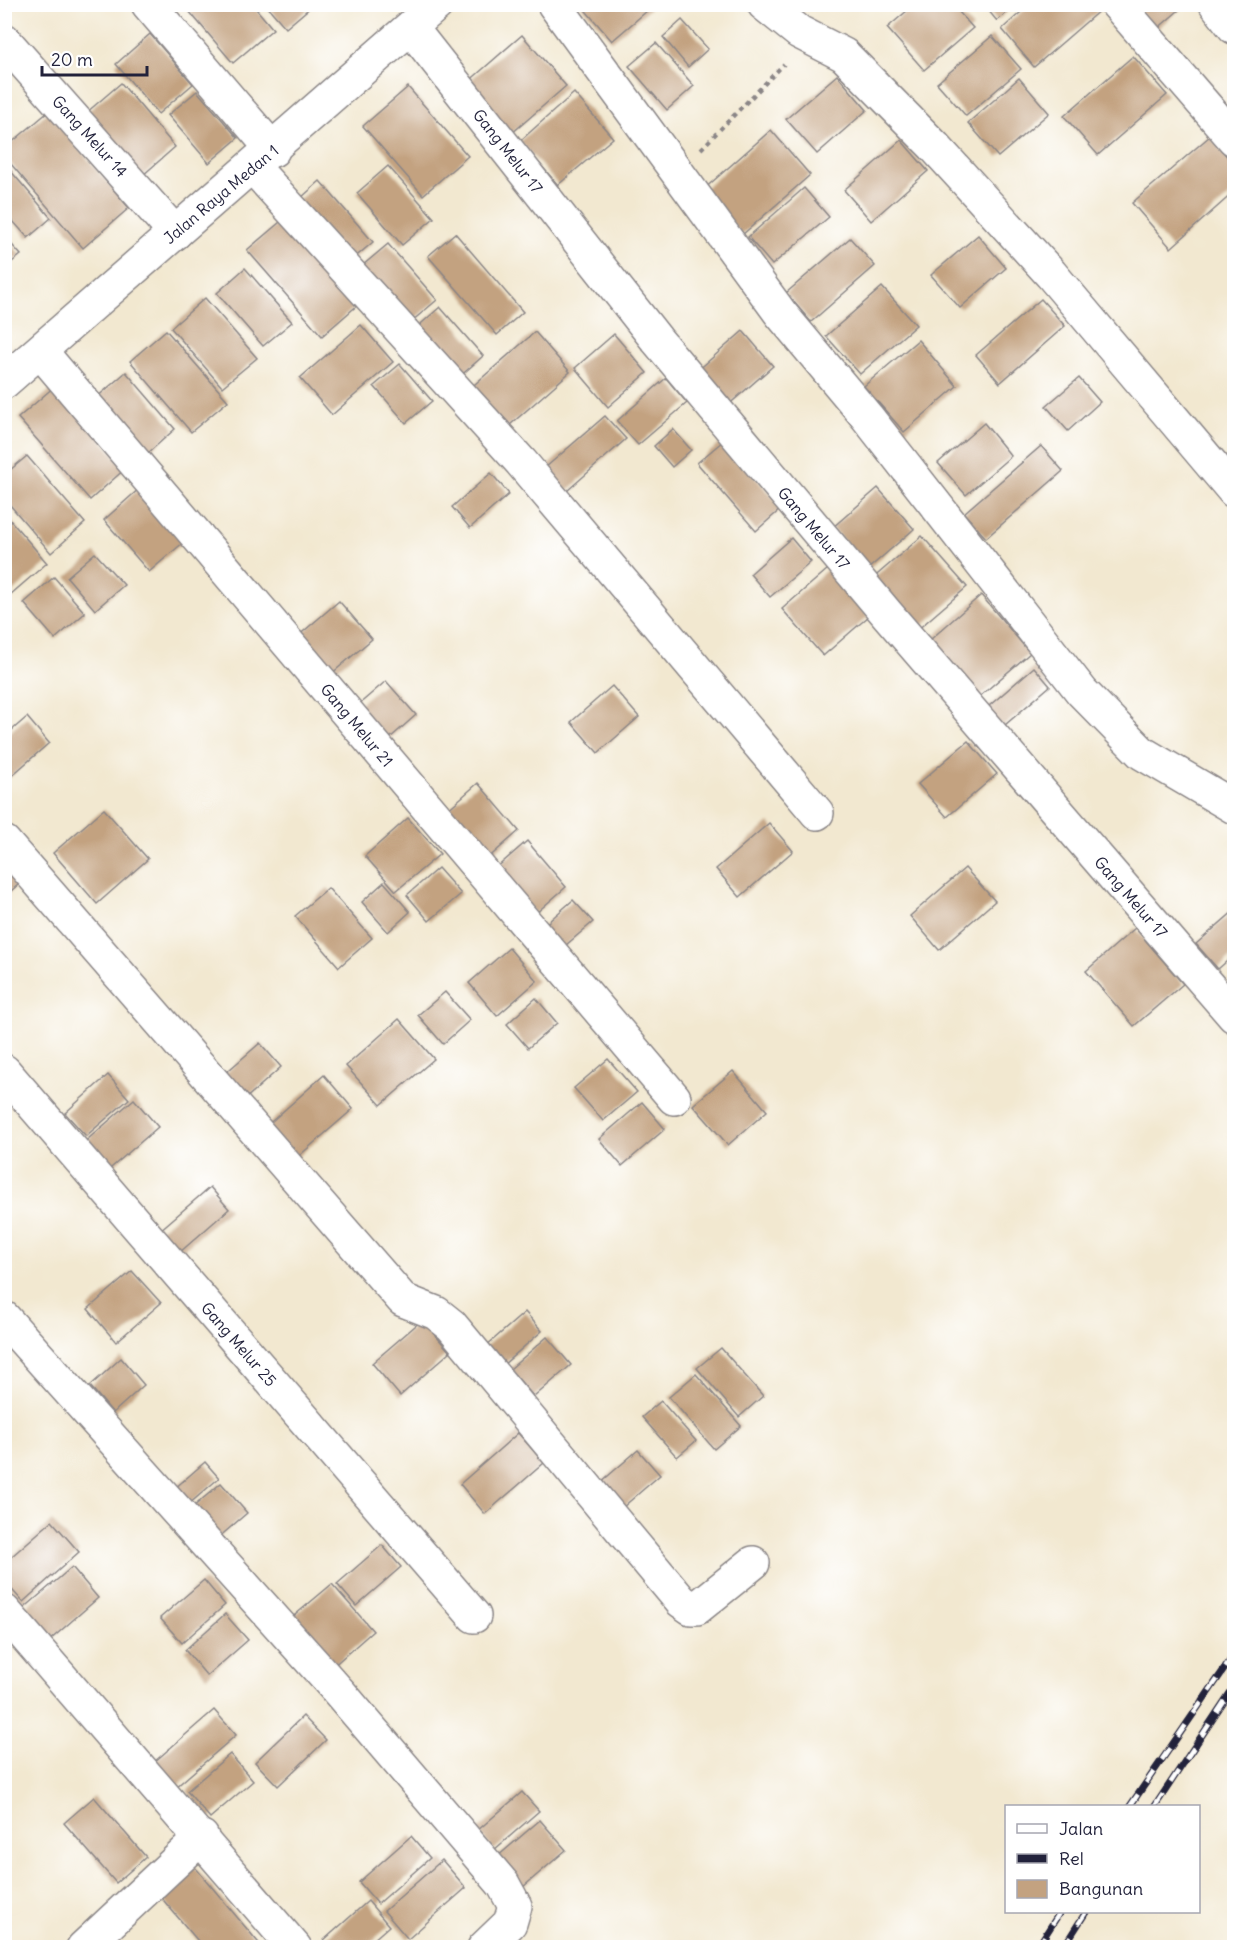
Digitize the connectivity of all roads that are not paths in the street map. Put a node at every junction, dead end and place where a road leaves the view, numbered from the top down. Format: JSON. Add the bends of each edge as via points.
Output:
{"nodes":[{"id":1,"x":148,"y":4,"type":"edge"},
{"id":2,"x":437,"y":4,"type":"edge"},
{"id":3,"x":554,"y":4,"type":"edge"},
{"id":4,"x":764,"y":4,"type":"edge"},
{"id":5,"x":1117,"y":4,"type":"edge"},
{"id":6,"x":1216,"y":4,"type":"edge"},
{"id":7,"x":1234,"y":27,"type":"edge"},
{"id":8,"x":411,"y":28,"type":"junction"},
{"id":9,"x":4,"y":40,"type":"edge"},
{"id":10,"x":1234,"y":139,"type":"edge"},
{"id":11,"x":263,"y":159,"type":"junction"},
{"id":12,"x":175,"y":233,"type":"junction"},
{"id":13,"x":41,"y":352,"type":"junction"},
{"id":14,"x":4,"y":382,"type":"edge"},
{"id":15,"x":1234,"y":491,"type":"edge"},
{"id":16,"x":1234,"y":807,"type":"edge"},
{"id":17,"x":817,"y":813,"type":"dead end"},
{"id":18,"x":4,"y":842,"type":"edge"},
{"id":19,"x":1234,"y":1016,"type":"edge"},
{"id":20,"x":4,"y":1071,"type":"edge"},
{"id":21,"x":674,"y":1098,"type":"dead end"},
{"id":22,"x":4,"y":1318,"type":"edge"},
{"id":23,"x":753,"y":1563,"type":"dead end"},
{"id":24,"x":4,"y":1611,"type":"edge"},
{"id":25,"x":474,"y":1616,"type":"dead end"},
{"id":26,"x":202,"y":1837,"type":"junction"},
{"id":27,"x":83,"y":1947,"type":"edge"},
{"id":28,"x":295,"y":1947,"type":"edge"},
{"id":29,"x":484,"y":1947,"type":"edge"}],
"edges":[{"from":1,"to":11,"type":"street"},
{"from":2,"to":8,"type":"street","name":"Jalan Raya Medan 1"},
{"from":3,"to":16,"type":"street","via":[[781,314],[867,417],[1082,692],[1142,753]]},
{"from":4,"to":15,"type":"street","via":[[783,21],[844,55],[934,146],[1051,274]]},
{"from":5,"to":10,"type":"street"},
{"from":6,"to":7,"type":"street"},
{"from":8,"to":11,"type":"street","name":"Jalan Raya Medan 1"},
{"from":8,"to":19,"type":"street","name":"Gang Melur 17","via":[[657,340],[886,614]]},
{"from":9,"to":12,"type":"street","name":"Gang Melur 14"},
{"from":11,"to":12,"type":"street","name":"Jalan Raya Medan 1"},
{"from":11,"to":17,"type":"street"},
{"from":12,"to":13,"type":"street","name":"Jalan Raya Medan 1"},
{"from":13,"to":14,"type":"street","name":"Jalan Raya Medan 1"},
{"from":13,"to":21,"type":"street","name":"Gang Melur 21"},
{"from":18,"to":23,"type":"street","via":[[403,1300],[436,1313],[451,1325],[681,1601],[697,1608]]},
{"from":20,"to":25,"type":"street","name":"Gang Melur 25"},
{"from":22,"to":29,"type":"street","via":[[340,1693],[503,1884],[515,1906],[510,1923]]},
{"from":24,"to":26,"type":"street"},
{"from":26,"to":27,"type":"street"},
{"from":26,"to":28,"type":"street"}]}
